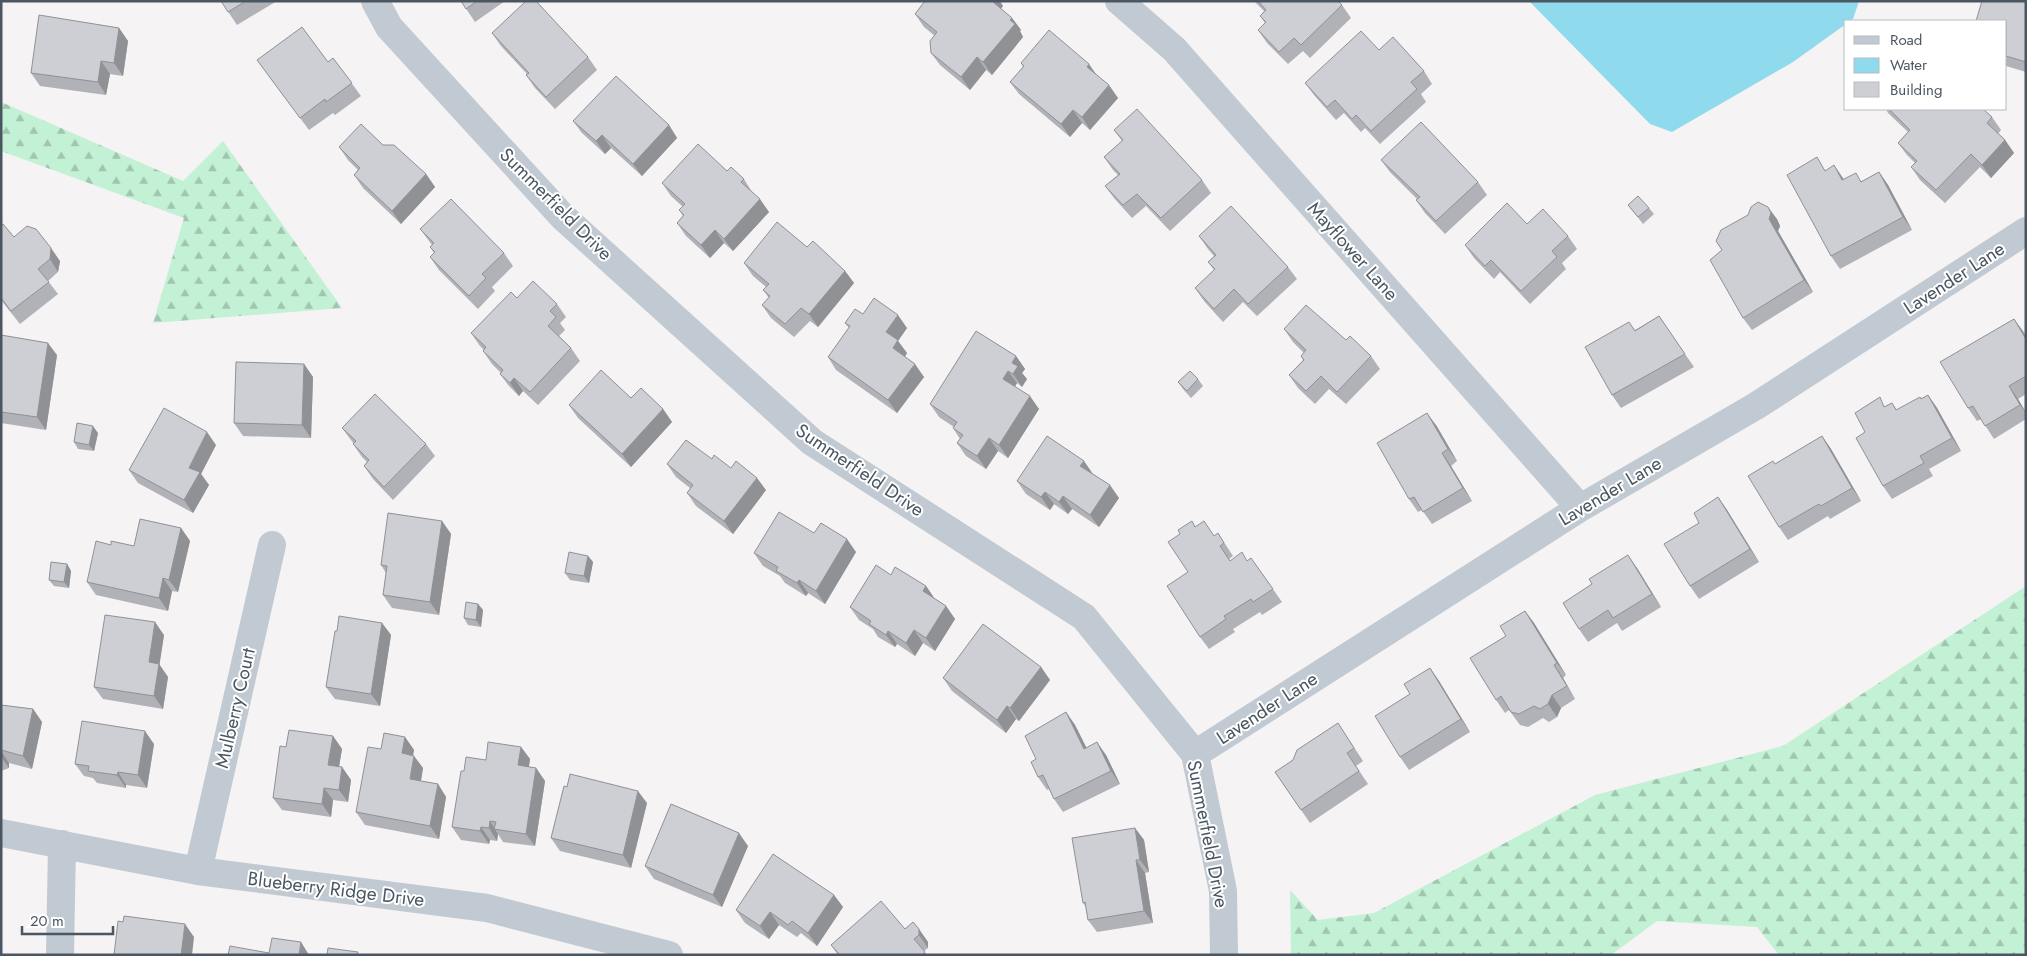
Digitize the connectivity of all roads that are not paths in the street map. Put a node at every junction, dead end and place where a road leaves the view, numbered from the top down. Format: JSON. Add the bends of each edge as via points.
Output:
{"nodes":[{"id":1,"x":375,"y":1,"type":"edge"},
{"id":2,"x":1119,"y":1,"type":"edge"},
{"id":3,"x":2026,"y":231,"type":"edge"},
{"id":4,"x":1580,"y":508,"type":"junction"},
{"id":5,"x":272,"y":545,"type":"dead end"},
{"id":6,"x":1195,"y":754,"type":"junction"},
{"id":7,"x":1,"y":833,"type":"edge"},
{"id":8,"x":62,"y":844,"type":"junction"},
{"id":9,"x":198,"y":871,"type":"junction"},
{"id":10,"x":60,"y":955,"type":"edge"},
{"id":11,"x":669,"y":955,"type":"edge"},
{"id":12,"x":1224,"y":955,"type":"edge"}],
"edges":[{"from":1,"to":6,"type":"street","name":"Summerfield Drive","via":[[389,27],[562,216],[812,442],[1084,617]]},
{"from":2,"to":4,"type":"street","name":"Mayflower Lane","via":[[1174,49]]},
{"from":3,"to":4,"type":"street","name":"Lavender Lane","via":[[1756,406]]},
{"from":4,"to":6,"type":"street","name":"Lavender Lane"},
{"from":5,"to":9,"type":"street","name":"Mulberry Court"},
{"from":6,"to":12,"type":"street","name":"Summerfield Drive","via":[[1223,891]]},
{"from":7,"to":8,"type":"street","name":"Blueberry Ridge Drive"},
{"from":8,"to":9,"type":"street","name":"Blueberry Ridge Drive"},
{"from":8,"to":10,"type":"street"},
{"from":9,"to":11,"type":"street","name":"Blueberry Ridge Drive","via":[[486,908]]}]}
